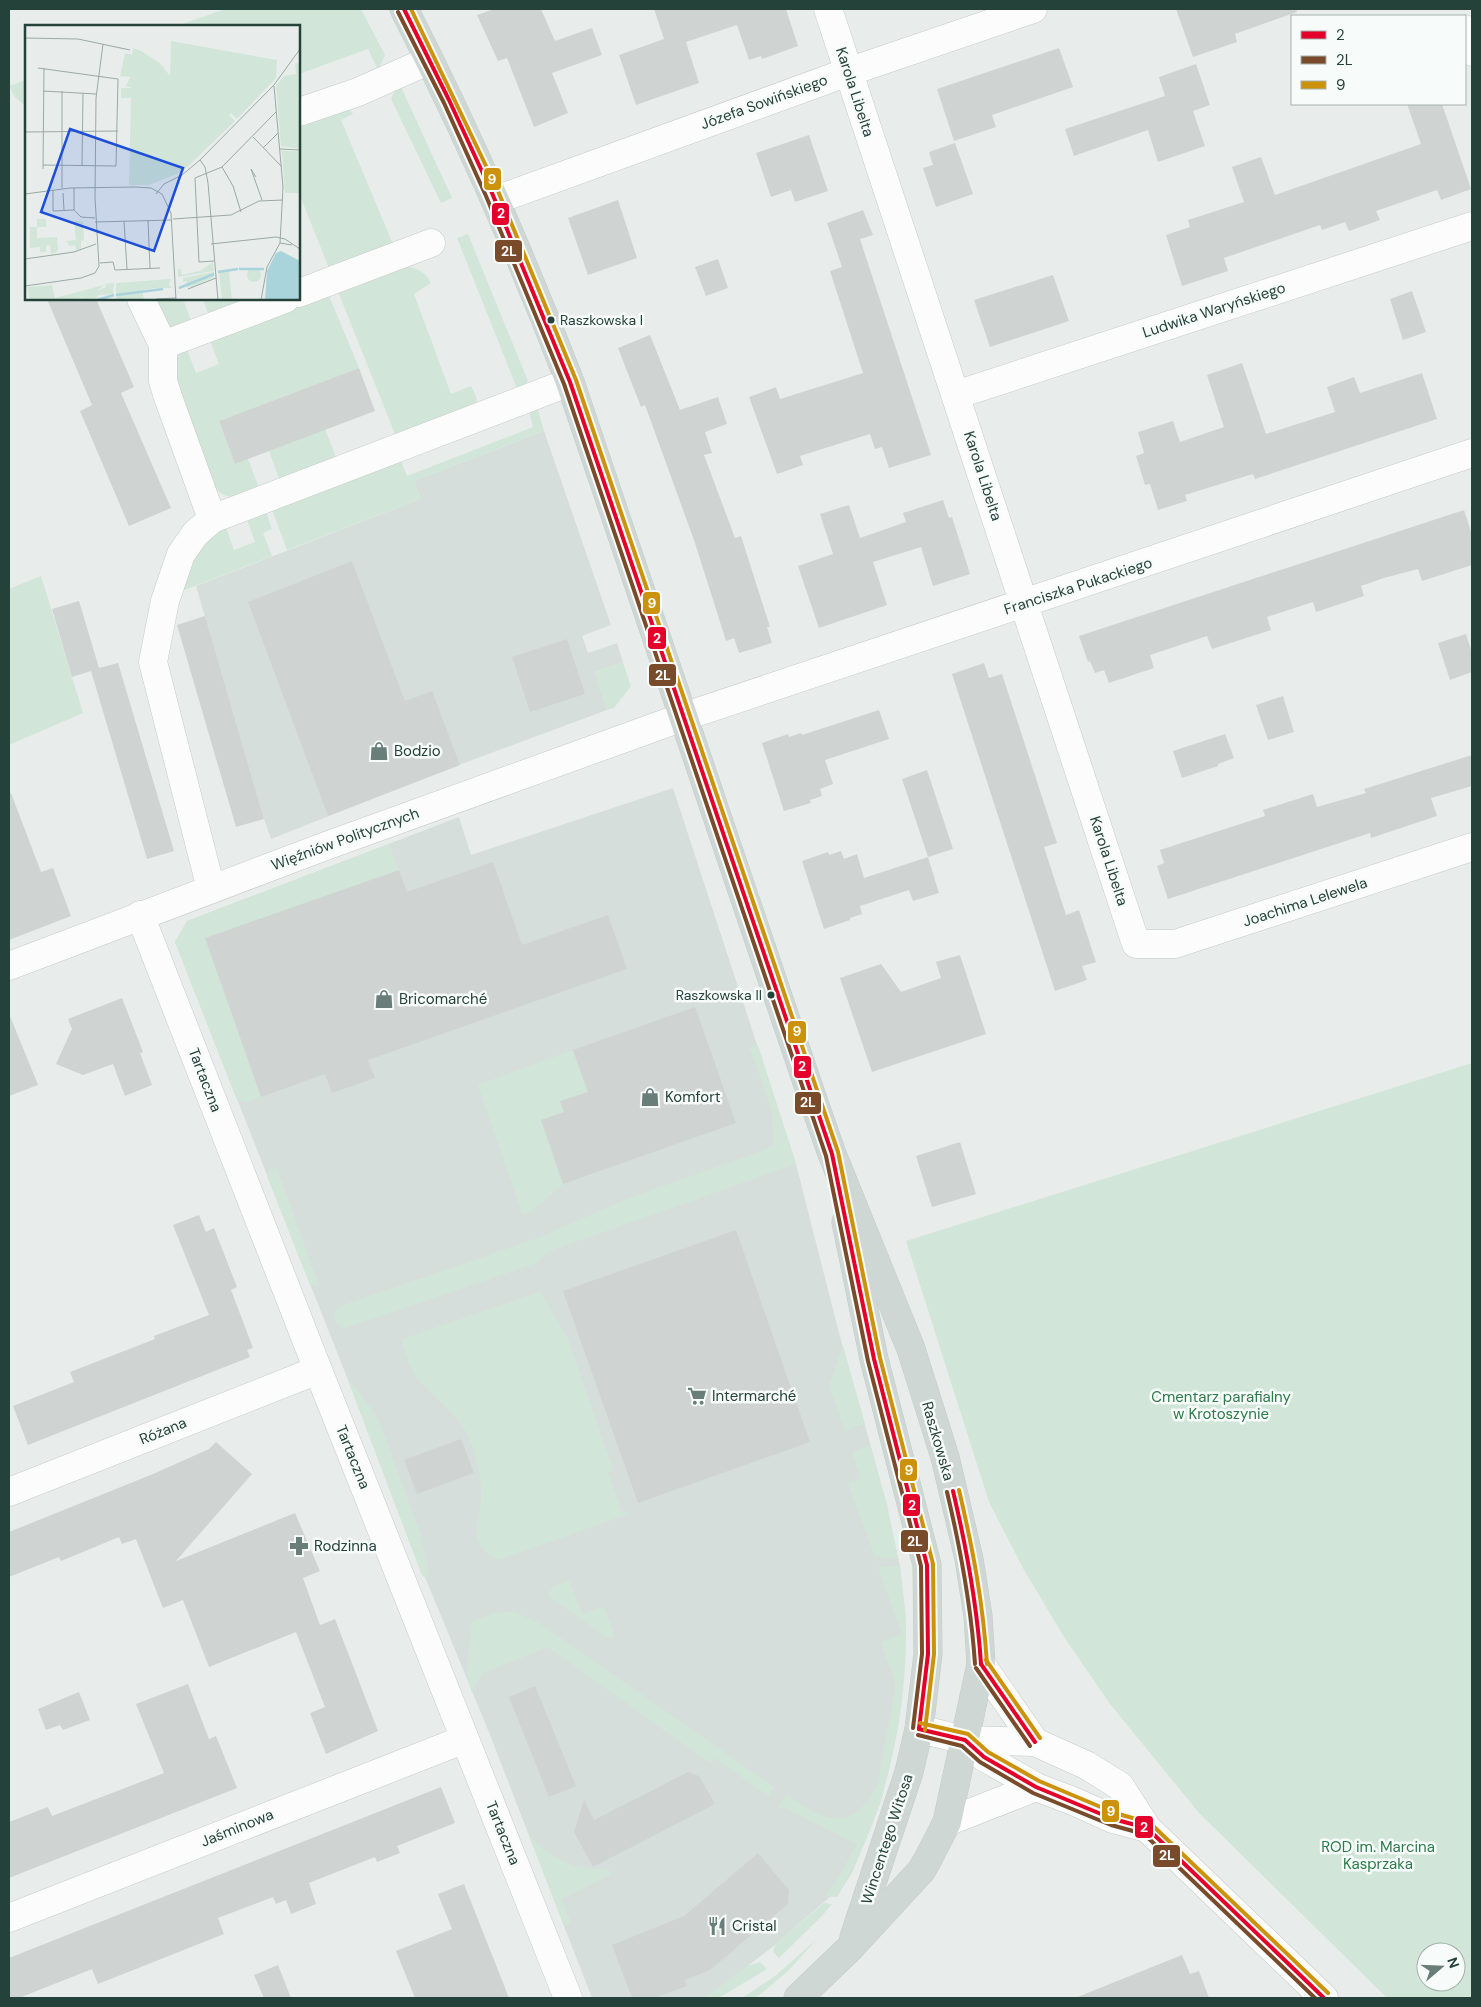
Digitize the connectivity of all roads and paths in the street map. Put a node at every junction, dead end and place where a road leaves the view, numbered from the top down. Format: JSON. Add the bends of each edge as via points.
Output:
{"nodes":[{"id":1,"x":404,"y":9,"type":"edge"},
{"id":2,"x":828,"y":9,"type":"edge"},
{"id":3,"x":1033,"y":9,"type":"edge"},
{"id":4,"x":1466,"y":32,"type":"edge"},
{"id":5,"x":1472,"y":52,"type":"edge"},
{"id":6,"x":430,"y":60,"type":"junction"},
{"id":7,"x":848,"y":72,"type":"junction"},
{"id":8,"x":300,"y":112,"type":"edge"},
{"id":9,"x":496,"y":200,"type":"junction"},
{"id":10,"x":1472,"y":226,"type":"edge"},
{"id":11,"x":431,"y":243,"type":"dead end"},
{"id":12,"x":300,"y":293,"type":"edge"},
{"id":13,"x":141,"y":300,"type":"edge"},
{"id":14,"x":282,"y":300,"type":"edge"},
{"id":15,"x":163,"y":345,"type":"junction"},
{"id":16,"x":570,"y":382,"type":"junction"},
{"id":17,"x":956,"y":395,"type":"junction"},
{"id":18,"x":1472,"y":453,"type":"edge"},
{"id":19,"x":212,"y":519,"type":"junction"},
{"id":20,"x":1025,"y":604,"type":"junction"},
{"id":21,"x":683,"y":716,"type":"junction"},
{"id":22,"x":1472,"y":847,"type":"edge"},
{"id":23,"x":211,"y":889,"type":"junction"},
{"id":24,"x":140,"y":915,"type":"junction"},
{"id":25,"x":1136,"y":944,"type":"joint"},
{"id":26,"x":9,"y":966,"type":"edge"},
{"id":27,"x":832,"y":1154,"type":"junction"},
{"id":28,"x":318,"y":1370,"type":"junction"},
{"id":29,"x":9,"y":1492,"type":"edge"},
{"id":30,"x":980,"y":1664,"type":"junction"},
{"id":31,"x":919,"y":1729,"type":"junction"},
{"id":32,"x":465,"y":1738,"type":"junction"},
{"id":33,"x":965,"y":1740,"type":"junction"},
{"id":34,"x":1035,"y":1742,"type":"junction"},
{"id":35,"x":1036,"y":1788,"type":"junction"},
{"id":36,"x":947,"y":1822,"type":"junction"},
{"id":37,"x":1147,"y":1828,"type":"junction"},
{"id":38,"x":9,"y":1918,"type":"edge"},
{"id":39,"x":850,"y":1948,"type":"junction"},
{"id":40,"x":568,"y":1998,"type":"edge"},
{"id":41,"x":798,"y":1998,"type":"edge"},
{"id":42,"x":1324,"y":1998,"type":"edge"}],
"edges":[{"from":1,"to":6,"type":"main road","name":"Raszkowska"},
{"from":2,"to":7,"type":"street","name":"Karola Libelta"},
{"from":3,"to":7,"type":"street","name":"Józefa Sowińskiego"},
{"from":4,"to":5,"type":"street"},
{"from":6,"to":8,"type":"street","via":[[358,92]]},
{"from":6,"to":9,"type":"main road","name":"Raszkowska"},
{"from":7,"to":9,"type":"street","name":"Józefa Sowińskiego"},
{"from":7,"to":17,"type":"street","name":"Karola Libelta"},
{"from":9,"to":16,"type":"main road","name":"Raszkowska"},
{"from":10,"to":17,"type":"street","name":"Ludwika Waryńskiego"},
{"from":11,"to":12,"type":"street"},
{"from":13,"to":15,"type":"street"},
{"from":14,"to":15,"type":"street"},
{"from":15,"to":19,"type":"street","via":[[163,380]]},
{"from":16,"to":19,"type":"street"},
{"from":16,"to":21,"type":"main road","name":"Raszkowska"},
{"from":17,"to":20,"type":"street","name":"Karola Libelta"},
{"from":18,"to":20,"type":"street","name":"Franciszka Pukackiego"},
{"from":19,"to":23,"type":"street","via":[[195,534],[181,554],[165,601],[153,662]]},
{"from":20,"to":21,"type":"street","name":"Franciszka Pukackiego"},
{"from":20,"to":25,"type":"street","name":"Karola Libelta"},
{"from":21,"to":23,"type":"street","name":"Więźniów Politycznych"},
{"from":21,"to":27,"type":"main road","name":"Raszkowska"},
{"from":22,"to":25,"type":"street","name":"Joachima Lelewela","via":[[1175,944]]},
{"from":23,"to":24,"type":"street","name":"Więźniów Politycznych"},
{"from":24,"to":26,"type":"street","name":"Więźniów Politycznych"},
{"from":24,"to":28,"type":"street","name":"Tartaczna"},
{"from":27,"to":30,"type":"main road","name":"Raszkowska","via":[[911,1349],[945,1458],[969,1559],[978,1616]]},
{"from":27,"to":31,"type":"main road","name":"Raszkowska","via":[[874,1359],[927,1565],[928,1654]]},
{"from":28,"to":29,"type":"street","name":"Różana"},
{"from":28,"to":32,"type":"street","name":"Tartaczna"},
{"from":30,"to":33,"type":"main road","name":"Raszkowska"},
{"from":30,"to":34,"type":"street"},
{"from":31,"to":33,"type":"street"},
{"from":31,"to":39,"type":"main road","name":"Wincentego Witosa","via":[[909,1772]]},
{"from":32,"to":38,"type":"street","name":"Jaśminowa"},
{"from":32,"to":40,"type":"street","name":"Tartaczna"},
{"from":33,"to":34,"type":"street"},
{"from":33,"to":35,"type":"street","via":[[984,1757]]},
{"from":33,"to":36,"type":"main road","name":"Wincentego Witosa"},
{"from":34,"to":37,"type":"street","via":[[1086,1765],[1120,1786]]},
{"from":35,"to":36,"type":"street"},
{"from":35,"to":37,"type":"street","via":[[1113,1819]]},
{"from":36,"to":39,"type":"main road","name":"Wincentego Witosa","via":[[921,1871]]},
{"from":37,"to":42,"type":"street"},
{"from":39,"to":41,"type":"main road","name":"Wincentego Witosa"}]}
